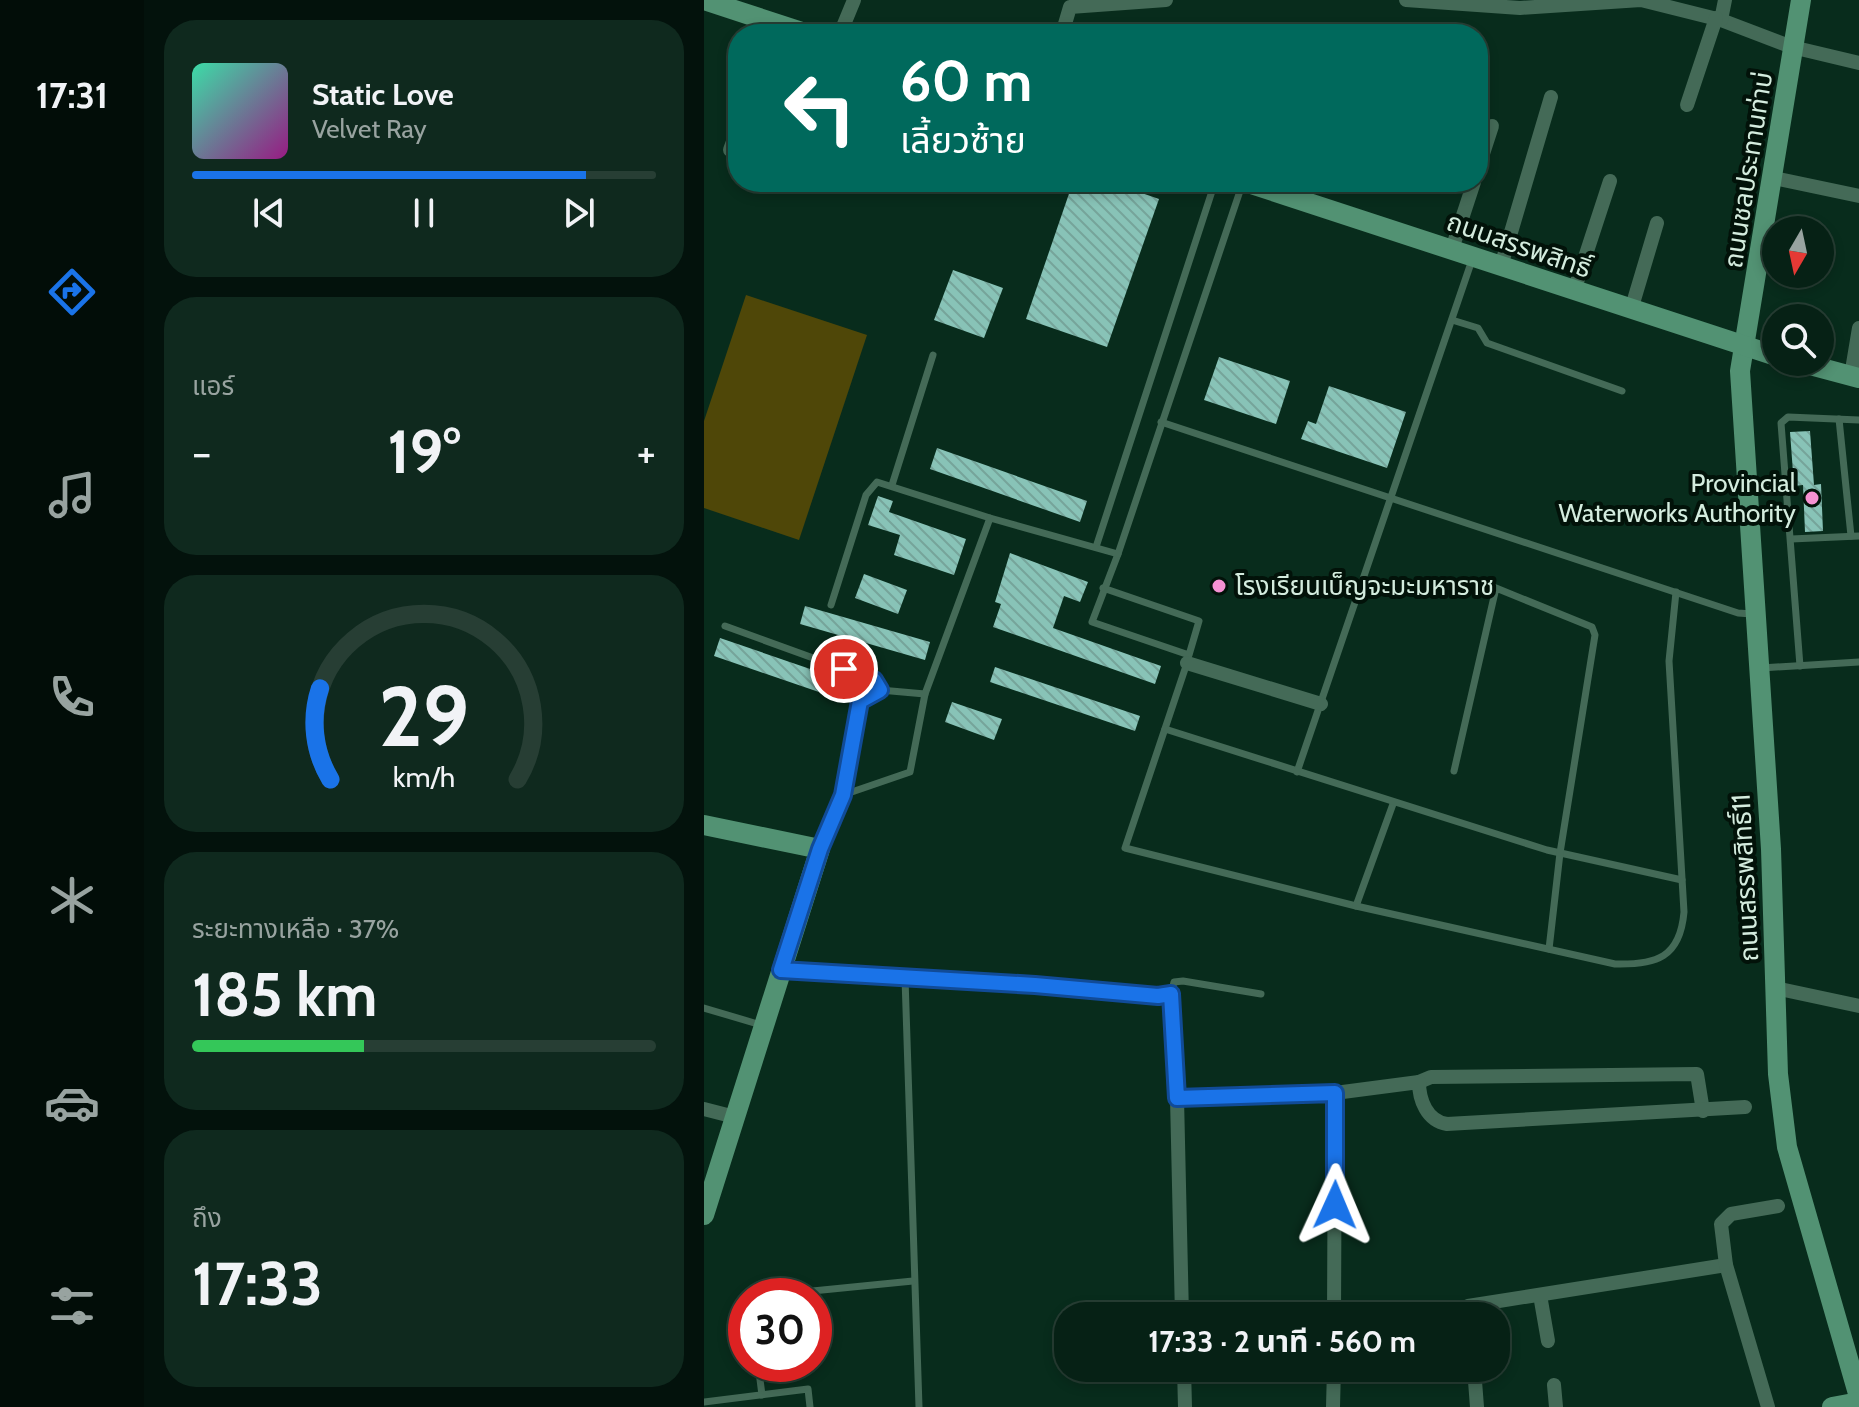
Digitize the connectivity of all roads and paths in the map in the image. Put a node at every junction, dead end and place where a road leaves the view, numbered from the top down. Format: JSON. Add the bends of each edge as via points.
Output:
{"nodes":[{"id":1,"x":704,"y":0,"type":"edge"},
{"id":2,"x":854,"y":0,"type":"edge"},
{"id":3,"x":1163,"y":0,"type":"edge"},
{"id":4,"x":1406,"y":0,"type":"edge"},
{"id":5,"x":1725,"y":0,"type":"edge"},
{"id":6,"x":1801,"y":0,"type":"edge"},
{"id":7,"x":1070,"y":3,"type":"edge"},
{"id":8,"x":1718,"y":19,"type":"junction"},
{"id":9,"x":761,"y":24,"type":"edge"},
{"id":10,"x":844,"y":24,"type":"edge"},
{"id":11,"x":1065,"y":24,"type":"edge"},
{"id":12,"x":1792,"y":47,"type":"junction"},
{"id":13,"x":1859,"y":63,"type":"edge"},
{"id":14,"x":1551,"y":97,"type":"dead end"},
{"id":15,"x":1687,"y":105,"type":"dead end"},
{"id":16,"x":1492,"y":126,"type":"dead end"},
{"id":17,"x":1488,"y":138,"type":"edge"},
{"id":18,"x":1774,"y":178,"type":"junction"},
{"id":19,"x":1610,"y":181,"type":"dead end"},
{"id":20,"x":1212,"y":192,"type":"edge"},
{"id":21,"x":1241,"y":192,"type":"edge"},
{"id":22,"x":1275,"y":192,"type":"edge"},
{"id":23,"x":1471,"y":192,"type":"edge"},
{"id":24,"x":1859,"y":196,"type":"edge"},
{"id":25,"x":1657,"y":223,"type":"dead end"},
{"id":26,"x":1452,"y":249,"type":"junction"},
{"id":27,"x":1474,"y":257,"type":"junction"},
{"id":28,"x":1501,"y":266,"type":"junction"},
{"id":29,"x":1574,"y":291,"type":"junction"},
{"id":30,"x":1631,"y":310,"type":"junction"},
{"id":31,"x":1452,"y":320,"type":"junction"},
{"id":32,"x":1859,"y":328,"type":"edge"},
{"id":33,"x":1742,"y":347,"type":"junction"},
{"id":34,"x":1762,"y":352,"type":"edge"},
{"id":35,"x":933,"y":355,"type":"dead end"},
{"id":36,"x":1834,"y":371,"type":"edge"},
{"id":37,"x":1855,"y":377,"type":"edge"},
{"id":38,"x":1622,"y":391,"type":"dead end"},
{"id":39,"x":1839,"y":419,"type":"junction"},
{"id":40,"x":1859,"y":420,"type":"edge"},
{"id":41,"x":1161,"y":422,"type":"junction"},
{"id":42,"x":892,"y":485,"type":"junction"},
{"id":43,"x":1787,"y":486,"type":"junction"},
{"id":44,"x":1746,"y":487,"type":"junction"},
{"id":45,"x":1392,"y":498,"type":"junction"},
{"id":46,"x":990,"y":518,"type":"junction"},
{"id":47,"x":1855,"y":536,"type":"edge"},
{"id":48,"x":1791,"y":539,"type":"junction"},
{"id":49,"x":1096,"y":547,"type":"junction"},
{"id":50,"x":1118,"y":554,"type":"junction"},
{"id":51,"x":1103,"y":588,"type":"junction"},
{"id":52,"x":1676,"y":592,"type":"junction"},
{"id":53,"x":831,"y":605,"type":"dead end"},
{"id":54,"x":1755,"y":614,"type":"junction"},
{"id":55,"x":725,"y":626,"type":"dead end"},
{"id":56,"x":1188,"y":659,"type":"junction"},
{"id":57,"x":1859,"y":662,"type":"edge"},
{"id":58,"x":1800,"y":666,"type":"junction"},
{"id":59,"x":1758,"y":668,"type":"junction"},
{"id":60,"x":880,"y":690,"type":"junction"},
{"id":61,"x":925,"y":694,"type":"junction"},
{"id":62,"x":1321,"y":704,"type":"junction"},
{"id":63,"x":1165,"y":729,"type":"junction"},
{"id":64,"x":1454,"y":771,"type":"dead end"},
{"id":65,"x":1297,"y":772,"type":"junction"},
{"id":66,"x":843,"y":795,"type":"junction"},
{"id":67,"x":1393,"y":804,"type":"junction"},
{"id":68,"x":704,"y":825,"type":"edge"},
{"id":69,"x":820,"y":849,"type":"junction"},
{"id":70,"x":1560,"y":853,"type":"junction"},
{"id":71,"x":1682,"y":880,"type":"junction"},
{"id":72,"x":1356,"y":906,"type":"junction"},
{"id":73,"x":1549,"y":949,"type":"junction"},
{"id":74,"x":781,"y":970,"type":"junction"},
{"id":75,"x":905,"y":978,"type":"junction"},
{"id":76,"x":1775,"y":988,"type":"junction"},
{"id":77,"x":1171,"y":994,"type":"junction"},
{"id":78,"x":1261,"y":994,"type":"dead end"},
{"id":79,"x":1859,"y":1006,"type":"edge"},
{"id":80,"x":704,"y":1008,"type":"edge"},
{"id":81,"x":763,"y":1026,"type":"junction"},
{"id":82,"x":1419,"y":1082,"type":"junction"},
{"id":83,"x":1335,"y":1093,"type":"junction"},
{"id":84,"x":1177,"y":1098,"type":"junction"},
{"id":85,"x":1745,"y":1107,"type":"dead end"},
{"id":86,"x":704,"y":1109,"type":"edge"},
{"id":87,"x":1703,"y":1111,"type":"junction"},
{"id":88,"x":735,"y":1117,"type":"junction"},
{"id":89,"x":712,"y":1167,"type":"edge"},
{"id":90,"x":1778,"y":1206,"type":"dead end"},
{"id":91,"x":704,"y":1215,"type":"edge"},
{"id":92,"x":1726,"y":1265,"type":"junction"},
{"id":93,"x":913,"y":1281,"type":"junction"},
{"id":94,"x":832,"y":1289,"type":"edge"},
{"id":95,"x":1540,"y":1295,"type":"junction"},
{"id":96,"x":1182,"y":1302,"type":"edge"},
{"id":97,"x":1334,"y":1302,"type":"edge"},
{"id":98,"x":1494,"y":1302,"type":"edge"},
{"id":99,"x":1548,"y":1341,"type":"dead end"},
{"id":100,"x":760,"y":1382,"type":"edge"},
{"id":101,"x":1184,"y":1382,"type":"edge"},
{"id":102,"x":1334,"y":1382,"type":"edge"},
{"id":103,"x":1475,"y":1382,"type":"edge"},
{"id":104,"x":1554,"y":1385,"type":"dead end"},
{"id":105,"x":762,"y":1395,"type":"junction"},
{"id":106,"x":1859,"y":1399,"type":"edge"},
{"id":107,"x":704,"y":1402,"type":"edge"},
{"id":108,"x":810,"y":1407,"type":"edge"},
{"id":109,"x":919,"y":1407,"type":"edge"},
{"id":110,"x":1185,"y":1407,"type":"edge"},
{"id":111,"x":1333,"y":1407,"type":"edge"},
{"id":112,"x":1477,"y":1407,"type":"edge"},
{"id":113,"x":1556,"y":1407,"type":"edge"},
{"id":114,"x":1768,"y":1407,"type":"edge"},
{"id":115,"x":1832,"y":1407,"type":"edge"}],
"edges":[{"from":1,"to":9,"type":"street"},
{"from":2,"to":10,"type":"street"},
{"from":3,"to":7,"type":"street"},
{"from":4,"to":8,"type":"street","via":[[1520,8],[1641,0]]},
{"from":5,"to":8,"type":"street"},
{"from":6,"to":12,"type":"street","name":"ถนนชลประทานท่าบ่"},
{"from":7,"to":11,"type":"street"},
{"from":8,"to":12,"type":"street"},
{"from":8,"to":15,"type":"street"},
{"from":12,"to":13,"type":"street"},
{"from":12,"to":18,"type":"street","name":"ถนนชลประทานท่าบ่"},
{"from":14,"to":28,"type":"street"},
{"from":16,"to":17,"type":"street"},
{"from":18,"to":24,"type":"street"},
{"from":18,"to":33,"type":"street","name":"ถนนชลประทานท่าบ่"},
{"from":19,"to":29,"type":"street"},
{"from":20,"to":49,"type":"lane"},
{"from":21,"to":41,"type":"lane"},
{"from":22,"to":26,"type":"street","name":"ถนนสรรพสิทธิ์"},
{"from":23,"to":26,"type":"street"},
{"from":25,"to":30,"type":"street"},
{"from":26,"to":27,"type":"street","name":"ถนนสรรพสิทธิ์"},
{"from":27,"to":28,"type":"street","name":"ถนนสรรพสิทธิ์"},
{"from":27,"to":31,"type":"lane"},
{"from":28,"to":29,"type":"street","name":"ถนนสรรพสิทธิ์"},
{"from":29,"to":30,"type":"street","name":"ถนนสรรพสิทธิ์"},
{"from":30,"to":33,"type":"street","name":"ถนนสรรพสิทธิ์"},
{"from":31,"to":38,"type":"lane","via":[[1478,328],[1487,343]]},
{"from":31,"to":45,"type":"lane"},
{"from":32,"to":37,"type":"street"},
{"from":33,"to":34,"type":"street","name":"ถนนสรรพสิทธิ์"},
{"from":33,"to":44,"type":"street","name":"ถนนสรรพสิทธิ์11"},
{"from":35,"to":42,"type":"lane"},
{"from":36,"to":37,"type":"street"},
{"from":39,"to":40,"type":"lane"},
{"from":39,"to":43,"type":"lane","via":[[1783,419]]},
{"from":39,"to":47,"type":"lane"},
{"from":41,"to":45,"type":"lane"},
{"from":41,"to":50,"type":"lane"},
{"from":42,"to":46,"type":"lane"},
{"from":42,"to":53,"type":"lane","via":[[877,482],[866,495]]},
{"from":43,"to":44,"type":"lane"},
{"from":43,"to":48,"type":"lane"},
{"from":44,"to":54,"type":"street","name":"ถนนสรรพสิทธิ์11"},
{"from":45,"to":52,"type":"lane"},
{"from":45,"to":62,"type":"lane"},
{"from":46,"to":49,"type":"lane"},
{"from":46,"to":61,"type":"lane"},
{"from":47,"to":48,"type":"lane"},
{"from":48,"to":58,"type":"lane"},
{"from":49,"to":50,"type":"lane"},
{"from":50,"to":51,"type":"lane"},
{"from":51,"to":56,"type":"lane","via":[[1092,622]]},
{"from":51,"to":56,"type":"lane","via":[[1199,621]]},
{"from":52,"to":54,"type":"lane"},
{"from":52,"to":71,"type":"lane","via":[[1669,661]]},
{"from":54,"to":59,"type":"street","name":"ถนนสรรพสิทธิ์11"},
{"from":55,"to":60,"type":"lane","via":[[874,680]]},
{"from":56,"to":62,"type":"street"},
{"from":56,"to":63,"type":"lane"},
{"from":57,"to":58,"type":"lane"},
{"from":58,"to":59,"type":"lane"},
{"from":59,"to":76,"type":"street","name":"ถนนสรรพสิทธิ์11"},
{"from":60,"to":61,"type":"lane"},
{"from":60,"to":66,"type":"lane","via":[[860,701]]},
{"from":61,"to":66,"type":"lane","via":[[910,772]]},
{"from":62,"to":65,"type":"lane"},
{"from":63,"to":65,"type":"lane"},
{"from":63,"to":72,"type":"lane","via":[[1125,848]]},
{"from":64,"to":70,"type":"lane","via":[[1496,588],[1592,627],[1595,635]]},
{"from":65,"to":67,"type":"lane"},
{"from":66,"to":69,"type":"lane"},
{"from":67,"to":70,"type":"lane"},
{"from":67,"to":72,"type":"lane"},
{"from":68,"to":69,"type":"street"},
{"from":69,"to":74,"type":"street"},
{"from":70,"to":71,"type":"lane"},
{"from":70,"to":73,"type":"lane"},
{"from":71,"to":73,"type":"lane","via":[[1682,933],[1661,959],[1615,964]]},
{"from":72,"to":73,"type":"lane"},
{"from":74,"to":75,"type":"lane"},
{"from":74,"to":81,"type":"street"},
{"from":75,"to":77,"type":"lane"},
{"from":75,"to":93,"type":"lane"},
{"from":76,"to":79,"type":"street"},
{"from":76,"to":106,"type":"street","name":"ถนนสรรพสิทธิ์11","via":[[1787,1147]]},
{"from":77,"to":78,"type":"lane","via":[[1174,982],[1183,981]]},
{"from":77,"to":84,"type":"lane"},
{"from":80,"to":81,"type":"lane"},
{"from":81,"to":88,"type":"street"},
{"from":82,"to":83,"type":"street"},
{"from":82,"to":87,"type":"street","via":[[1429,1115],[1447,1124]]},
{"from":82,"to":87,"type":"street","via":[[1431,1077],[1693,1074],[1700,1078]]},
{"from":83,"to":84,"type":"street"},
{"from":83,"to":97,"type":"street"},
{"from":84,"to":96,"type":"street"},
{"from":85,"to":87,"type":"street"},
{"from":86,"to":88,"type":"street"},
{"from":88,"to":89,"type":"street"},
{"from":89,"to":91,"type":"street"},
{"from":90,"to":92,"type":"street","via":[[1724,1218]]},
{"from":92,"to":95,"type":"street"},
{"from":92,"to":114,"type":"street"},
{"from":93,"to":94,"type":"lane"},
{"from":93,"to":109,"type":"lane"},
{"from":95,"to":98,"type":"street"},
{"from":95,"to":99,"type":"street"},
{"from":100,"to":105,"type":"lane"},
{"from":101,"to":110,"type":"street"},
{"from":102,"to":111,"type":"street"},
{"from":103,"to":112,"type":"street"},
{"from":104,"to":113,"type":"street"},
{"from":105,"to":107,"type":"lane"},
{"from":105,"to":108,"type":"lane","via":[[808,1389]]},
{"from":106,"to":115,"type":"street"}]}
